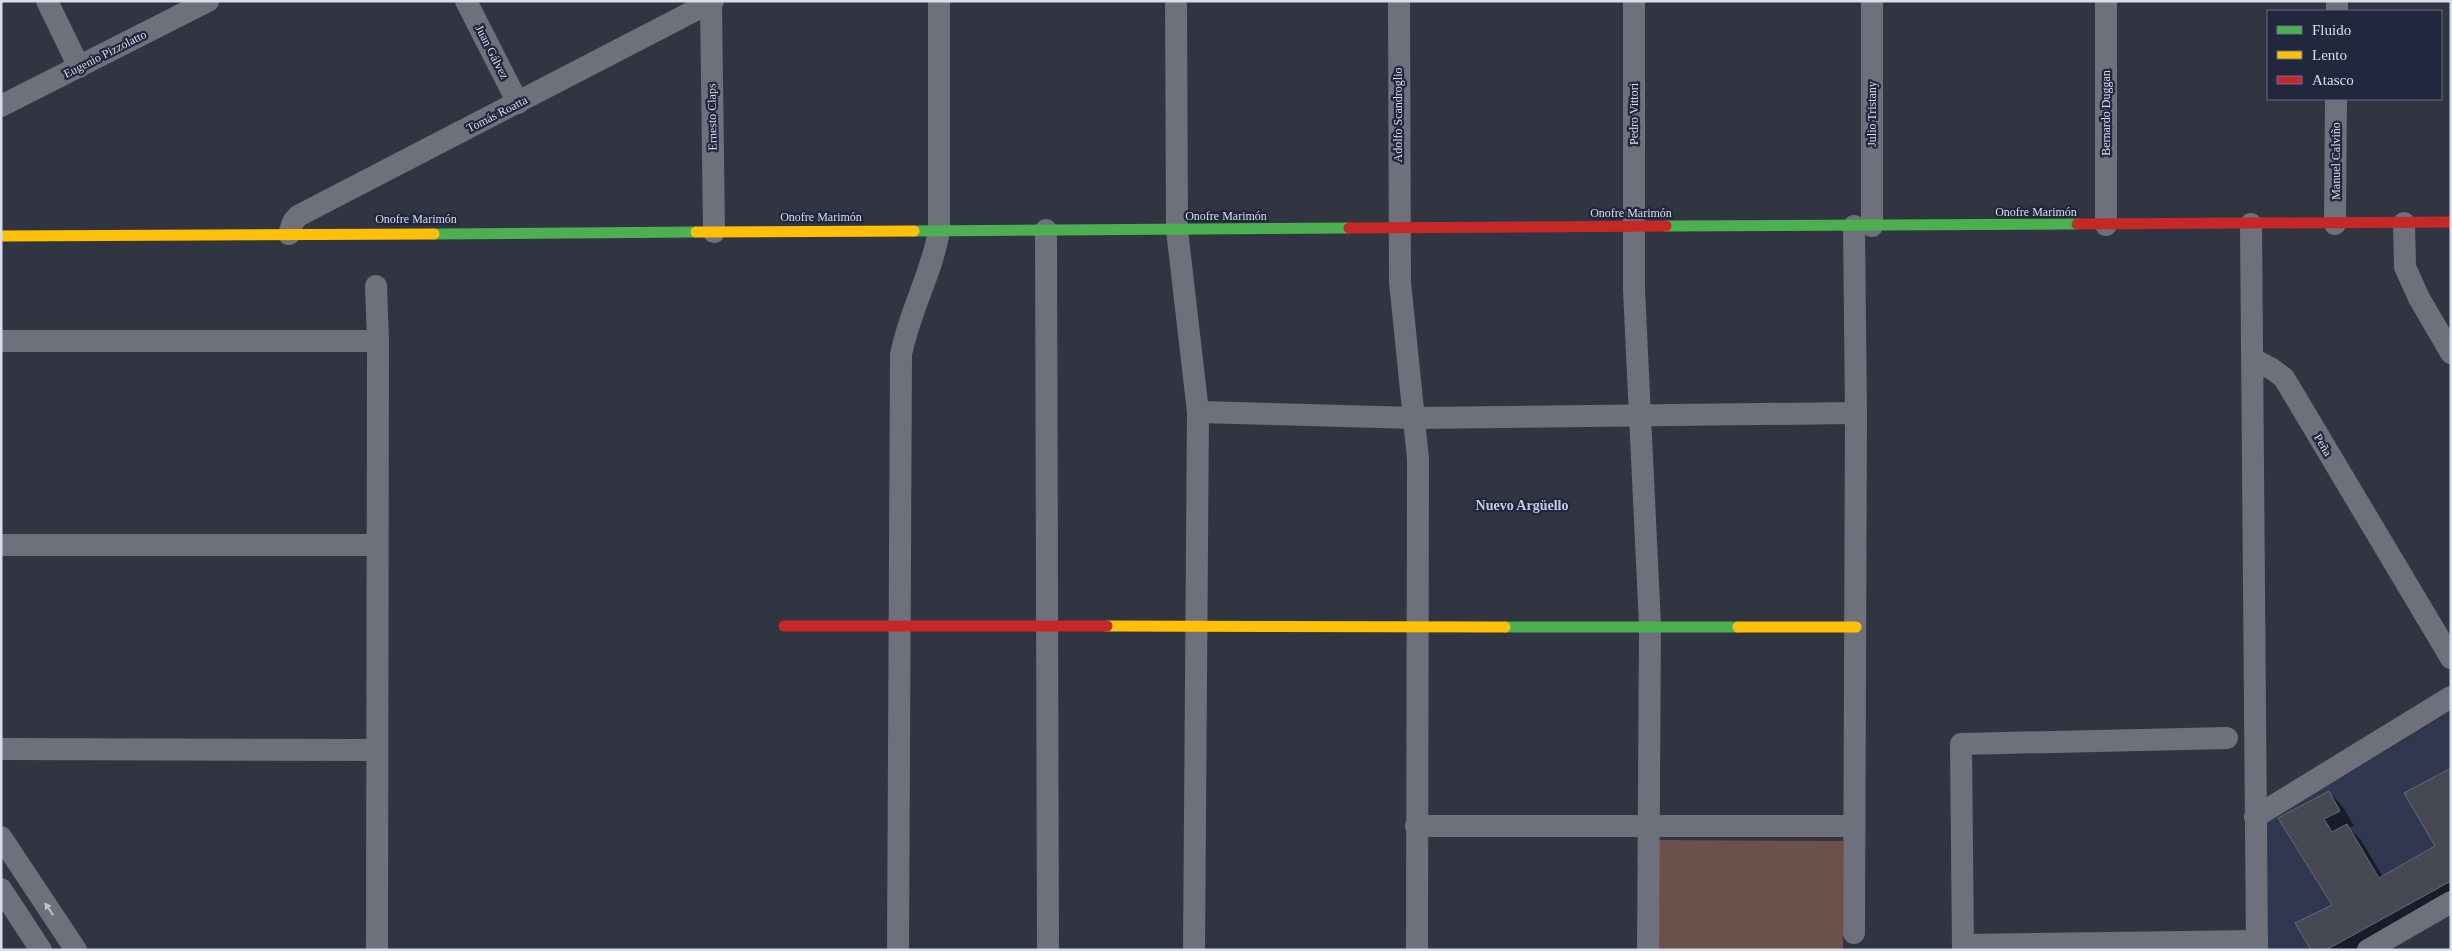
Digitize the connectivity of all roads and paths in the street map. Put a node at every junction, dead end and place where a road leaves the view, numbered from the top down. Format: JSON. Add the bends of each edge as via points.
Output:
{"nodes":[{"id":1,"x":47,"y":1,"type":"edge"},
{"id":2,"x":208,"y":1,"type":"edge"},
{"id":3,"x":466,"y":1,"type":"edge"},
{"id":4,"x":939,"y":1,"type":"edge"},
{"id":5,"x":1176,"y":1,"type":"edge"},
{"id":6,"x":1399,"y":1,"type":"edge"},
{"id":7,"x":1634,"y":1,"type":"edge"},
{"id":8,"x":1872,"y":1,"type":"edge"},
{"id":9,"x":2106,"y":1,"type":"edge"},
{"id":10,"x":712,"y":2,"type":"edge"},
{"id":11,"x":79,"y":67,"type":"junction"},
{"id":12,"x":2336,"y":100,"type":"edge"},
{"id":13,"x":518,"y":103,"type":"junction"},
{"id":14,"x":1,"y":106,"type":"edge"},
{"id":15,"x":2451,"y":222,"type":"edge"},
{"id":16,"x":2404,"y":223,"type":"junction"},
{"id":17,"x":2251,"y":224,"type":"junction"},
{"id":18,"x":2336,"y":224,"type":"junction"},
{"id":19,"x":2106,"y":225,"type":"junction"},
{"id":20,"x":1633,"y":226,"type":"junction"},
{"id":21,"x":1863,"y":226,"type":"junction"},
{"id":22,"x":1398,"y":228,"type":"junction"},
{"id":23,"x":1046,"y":230,"type":"junction"},
{"id":24,"x":1178,"y":230,"type":"junction"},
{"id":25,"x":938,"y":231,"type":"junction"},
{"id":26,"x":714,"y":232,"type":"junction"},
{"id":27,"x":289,"y":234,"type":"junction"},
{"id":28,"x":1,"y":236,"type":"edge"},
{"id":29,"x":376,"y":286,"type":"dead end"},
{"id":30,"x":1,"y":341,"type":"edge"},
{"id":31,"x":378,"y":341,"type":"junction"},
{"id":32,"x":2451,"y":353,"type":"edge"},
{"id":33,"x":2253,"y":359,"type":"junction"},
{"id":34,"x":1198,"y":412,"type":"junction"},
{"id":35,"x":1856,"y":413,"type":"junction"},
{"id":36,"x":1640,"y":414,"type":"junction"},
{"id":37,"x":1415,"y":418,"type":"junction"},
{"id":38,"x":1,"y":545,"type":"edge"},
{"id":39,"x":378,"y":545,"type":"junction"},
{"id":40,"x":1046,"y":625,"type":"junction"},
{"id":41,"x":1650,"y":625,"type":"junction"},
{"id":42,"x":784,"y":626,"type":"dead end"},
{"id":43,"x":900,"y":626,"type":"junction"},
{"id":44,"x":1198,"y":626,"type":"junction"},
{"id":45,"x":1417,"y":626,"type":"junction"},
{"id":46,"x":1856,"y":627,"type":"junction"},
{"id":47,"x":2451,"y":658,"type":"edge"},
{"id":48,"x":2451,"y":697,"type":"edge"},
{"id":49,"x":2227,"y":738,"type":"dead end"},
{"id":50,"x":1,"y":750,"type":"edge"},
{"id":51,"x":377,"y":750,"type":"junction"},
{"id":52,"x":2255,"y":817,"type":"junction"},
{"id":53,"x":1416,"y":826,"type":"junction"},
{"id":54,"x":1648,"y":826,"type":"junction"},
{"id":55,"x":1853,"y":826,"type":"junction"},
{"id":56,"x":1,"y":837,"type":"edge"},
{"id":57,"x":1,"y":889,"type":"edge"},
{"id":58,"x":2451,"y":902,"type":"edge"},
{"id":59,"x":1854,"y":932,"type":"dead end"},
{"id":60,"x":2257,"y":945,"type":"edge"},
{"id":61,"x":1963,"y":948,"type":"edge"},
{"id":62,"x":42,"y":950,"type":"edge"},
{"id":63,"x":76,"y":950,"type":"edge"},
{"id":64,"x":377,"y":950,"type":"edge"},
{"id":65,"x":898,"y":950,"type":"edge"},
{"id":66,"x":1048,"y":950,"type":"edge"},
{"id":67,"x":1194,"y":950,"type":"edge"},
{"id":68,"x":1417,"y":950,"type":"edge"},
{"id":69,"x":1648,"y":950,"type":"edge"},
{"id":70,"x":2368,"y":950,"type":"edge"}],
"edges":[{"from":1,"to":11,"type":"street"},
{"from":2,"to":11,"type":"street","name":"Eugenio Pizzolatto"},
{"from":3,"to":13,"type":"street","name":"Juan Gálvez"},
{"from":4,"to":25,"type":"street"},
{"from":5,"to":24,"type":"street"},
{"from":6,"to":22,"type":"street","name":"Adolfo Scandroglio"},
{"from":7,"to":20,"type":"street","name":"Pedro Vittori"},
{"from":8,"to":21,"type":"street","name":"Julio Tristany"},
{"from":9,"to":19,"type":"street","name":"Bernardo Duggan"},
{"from":10,"to":13,"type":"street","name":"Tomás Roatta"},
{"from":10,"to":26,"type":"street","name":"Ernesto Claps"},
{"from":11,"to":14,"type":"street","name":"Eugenio Pizzolatto"},
{"from":12,"to":18,"type":"street","name":"Manuel Calviño"},
{"from":13,"to":27,"type":"street","name":"Tomás Roatta","via":[[298,216]]},
{"from":15,"to":16,"type":"street","name":"Onofre Marimón"},
{"from":16,"to":18,"type":"street","name":"Onofre Marimón"},
{"from":16,"to":32,"type":"street","via":[[2405,267]]},
{"from":17,"to":18,"type":"street","name":"Onofre Marimón"},
{"from":17,"to":19,"type":"street","name":"Onofre Marimón"},
{"from":17,"to":33,"type":"street"},
{"from":19,"to":21,"type":"street","name":"Onofre Marimón"},
{"from":20,"to":21,"type":"street","name":"Onofre Marimón"},
{"from":20,"to":22,"type":"street","name":"Onofre Marimón"},
{"from":20,"to":36,"type":"street","name":"Pedro Vittori"},
{"from":21,"to":35,"type":"street","name":"Julio Tristany"},
{"from":22,"to":24,"type":"street","name":"Onofre Marimón"},
{"from":22,"to":37,"type":"street","name":"Adolfo Scandroglio","via":[[1400,282]]},
{"from":23,"to":24,"type":"street","name":"Onofre Marimón"},
{"from":23,"to":25,"type":"street","name":"Onofre Marimón"},
{"from":23,"to":40,"type":"street"},
{"from":24,"to":34,"type":"street"},
{"from":25,"to":26,"type":"street","name":"Onofre Marimón"},
{"from":25,"to":43,"type":"street","via":[[901,355]]},
{"from":26,"to":27,"type":"street","name":"Onofre Marimón"},
{"from":27,"to":28,"type":"street","name":"Onofre Marimón"},
{"from":29,"to":31,"type":"street"},
{"from":30,"to":31,"type":"street"},
{"from":31,"to":39,"type":"street"},
{"from":33,"to":47,"type":"street","name":"Peña","via":[[2284,378]]},
{"from":33,"to":52,"type":"street"},
{"from":34,"to":37,"type":"street"},
{"from":34,"to":44,"type":"street"},
{"from":35,"to":36,"type":"street"},
{"from":35,"to":46,"type":"street","name":"Julio Tristany"},
{"from":36,"to":37,"type":"street"},
{"from":36,"to":41,"type":"street","name":"Pedro Vittori"},
{"from":37,"to":45,"type":"street","name":"Adolfo Scandroglio","via":[[1418,459]]},
{"from":38,"to":39,"type":"street"},
{"from":39,"to":51,"type":"street"},
{"from":40,"to":43,"type":"street"},
{"from":40,"to":44,"type":"street"},
{"from":40,"to":66,"type":"street"},
{"from":41,"to":45,"type":"street"},
{"from":41,"to":46,"type":"street"},
{"from":41,"to":54,"type":"street","name":"Pedro Vittori"},
{"from":42,"to":43,"type":"street"},
{"from":43,"to":65,"type":"street"},
{"from":44,"to":45,"type":"street"},
{"from":44,"to":67,"type":"street"},
{"from":45,"to":53,"type":"street","name":"Adolfo Scandroglio"},
{"from":46,"to":55,"type":"street","name":"Julio Tristany"},
{"from":48,"to":52,"type":"street"},
{"from":49,"to":61,"type":"street","via":[[1960,744]]},
{"from":50,"to":51,"type":"street"},
{"from":51,"to":64,"type":"street"},
{"from":52,"to":60,"type":"street"},
{"from":53,"to":54,"type":"street"},
{"from":53,"to":68,"type":"street","name":"Adolfo Scandroglio"},
{"from":54,"to":55,"type":"street"},
{"from":54,"to":69,"type":"street","name":"Pedro Vittori"},
{"from":55,"to":59,"type":"street","name":"Julio Tristany"},
{"from":63,"to":56,"type":"street","one_way":true},
{"from":57,"to":62,"type":"street"},
{"from":58,"to":70,"type":"street"},
{"from":60,"to":61,"type":"street"}]}
